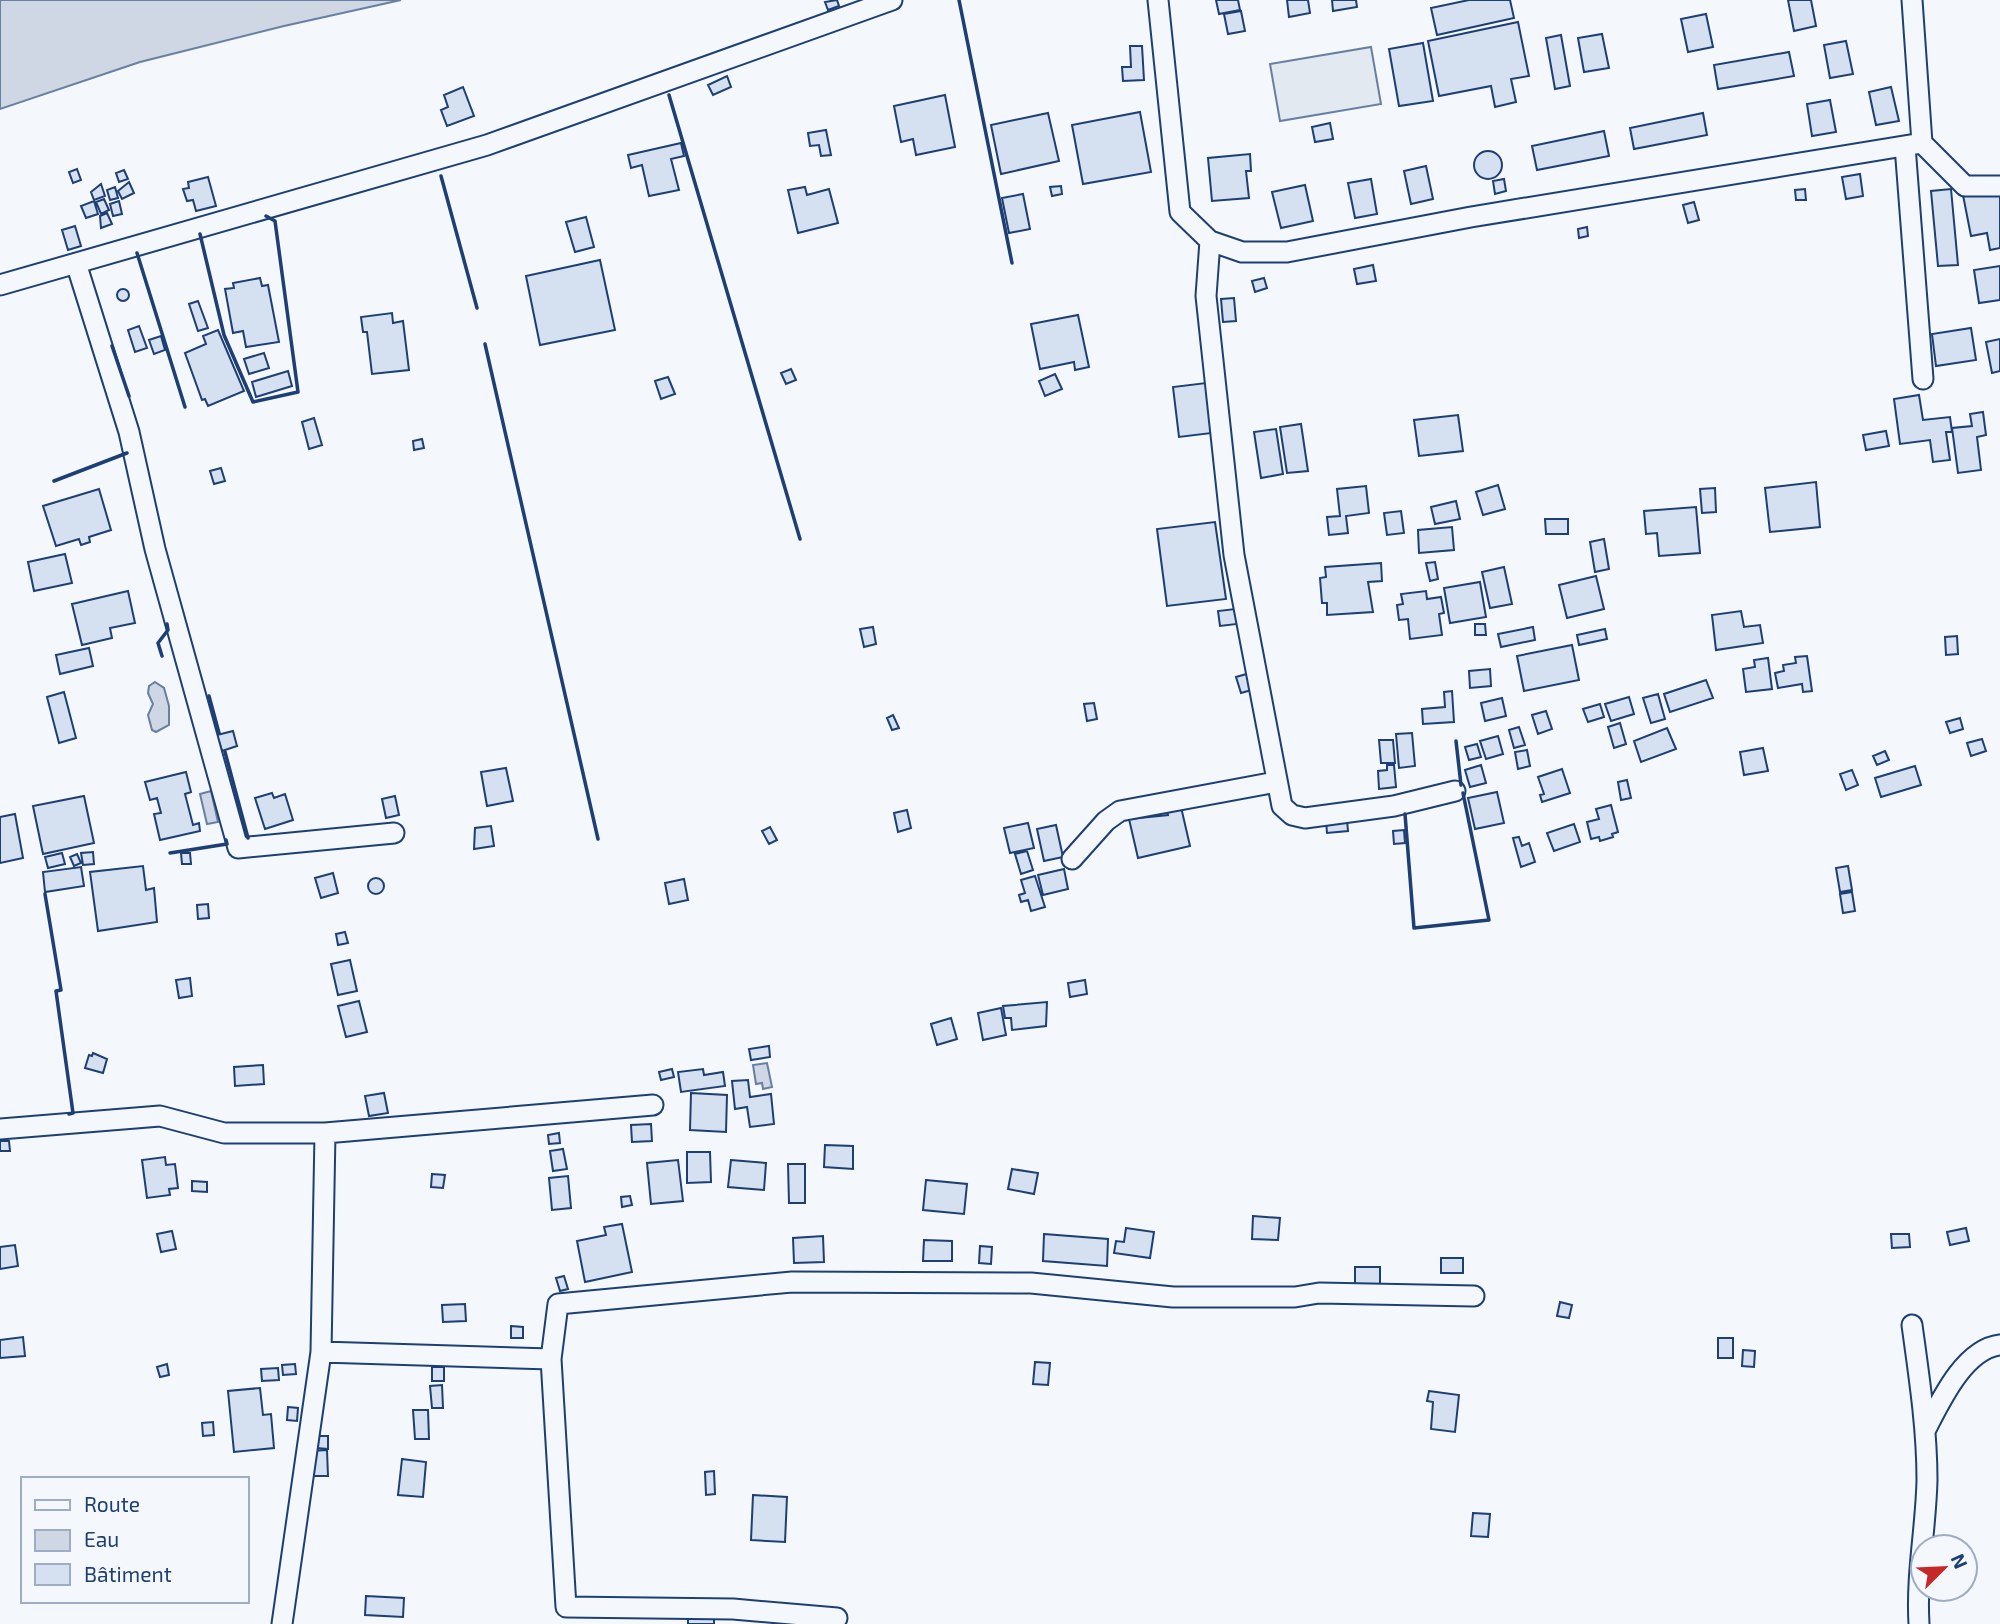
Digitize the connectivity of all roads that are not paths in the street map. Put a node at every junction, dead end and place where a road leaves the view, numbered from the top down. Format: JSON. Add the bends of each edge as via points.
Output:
{"nodes":[{"id":1,"x":892,"y":0,"type":"edge"},
{"id":2,"x":1158,"y":0,"type":"edge"},
{"id":3,"x":1912,"y":0,"type":"edge"},
{"id":4,"x":1914,"y":145,"type":"junction"},
{"id":5,"x":2000,"y":186,"type":"edge"},
{"id":6,"x":1210,"y":241,"type":"junction"},
{"id":7,"x":76,"y":263,"type":"junction"},
{"id":8,"x":0,"y":285,"type":"edge"},
{"id":9,"x":1923,"y":379,"type":"dead end"},
{"id":10,"x":1276,"y":782,"type":"junction"},
{"id":11,"x":1455,"y":791,"type":"dead end"},
{"id":12,"x":394,"y":833,"type":"dead end"},
{"id":13,"x":1072,"y":859,"type":"dead end"},
{"id":14,"x":653,"y":1105,"type":"dead end"},
{"id":15,"x":0,"y":1129,"type":"edge"},
{"id":16,"x":324,"y":1133,"type":"junction"},
{"id":17,"x":1474,"y":1296,"type":"dead end"},
{"id":18,"x":1912,"y":1325,"type":"dead end"},
{"id":19,"x":2000,"y":1345,"type":"edge"},
{"id":20,"x":321,"y":1352,"type":"junction"},
{"id":21,"x":551,"y":1359,"type":"junction"},
{"id":22,"x":1924,"y":1432,"type":"junction"},
{"id":23,"x":780,"y":1618,"type":"edge"},
{"id":24,"x":838,"y":1618,"type":"dead end"},
{"id":25,"x":282,"y":1624,"type":"edge"},
{"id":26,"x":1919,"y":1624,"type":"edge"}],
"edges":[{"from":1,"to":7,"type":"street","via":[[487,145]]},
{"from":2,"to":6,"type":"street","via":[[1180,212]]},
{"from":3,"to":4,"type":"street"},
{"from":4,"to":5,"type":"street","via":[[1965,186]]},
{"from":4,"to":6,"type":"street","via":[[1471,217],[1287,252],[1242,252]]},
{"from":4,"to":9,"type":"street"},
{"from":6,"to":10,"type":"street","via":[[1206,296],[1234,555]]},
{"from":7,"to":8,"type":"street"},
{"from":7,"to":12,"type":"street","via":[[129,432],[155,550],[238,848]]},
{"from":10,"to":11,"type":"street","via":[[1282,806],[1304,818],[1394,806]]},
{"from":10,"to":13,"type":"street","via":[[1120,811]]},
{"from":14,"to":16,"type":"street"},
{"from":15,"to":16,"type":"street","via":[[160,1116],[224,1133]]},
{"from":16,"to":20,"type":"street"},
{"from":17,"to":21,"type":"street","via":[[1319,1293],[1173,1297],[1031,1283],[792,1282],[558,1304]]},
{"from":18,"to":22,"type":"street"},
{"from":19,"to":22,"type":"street","via":[[1987,1346],[1948,1385]]},
{"from":20,"to":21,"type":"street"},
{"from":20,"to":25,"type":"street"},
{"from":21,"to":23,"type":"street","via":[[566,1607]]},
{"from":22,"to":26,"type":"street","via":[[1927,1481],[1917,1587]]},
{"from":23,"to":24,"type":"street"}]}
